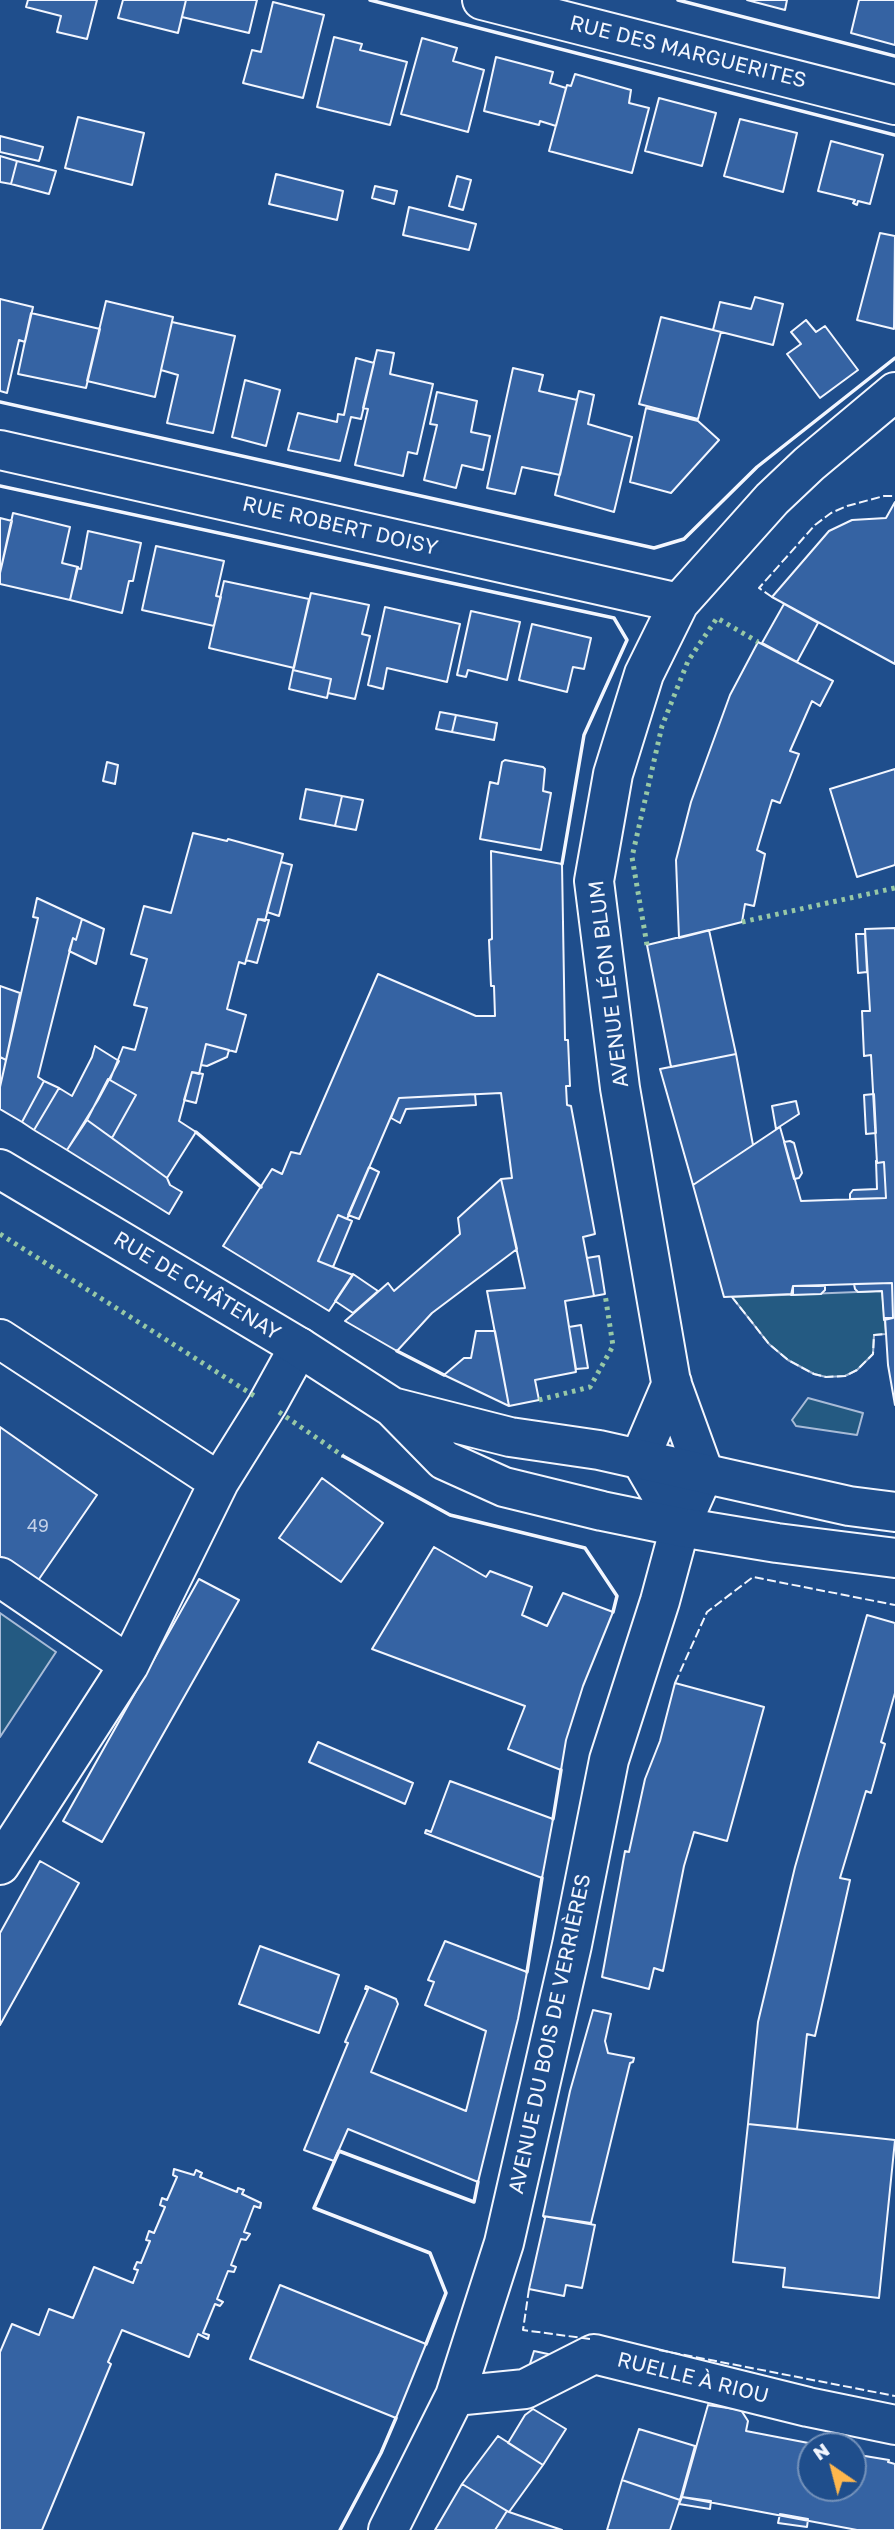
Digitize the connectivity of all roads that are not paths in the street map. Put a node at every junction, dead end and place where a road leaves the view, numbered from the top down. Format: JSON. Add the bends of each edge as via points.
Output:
{"nodes":[{"id":1,"x":482,"y":0,"type":"edge"},
{"id":2,"x":895,"y":105,"type":"edge"},
{"id":3,"x":895,"y":392,"type":"edge"},
{"id":4,"x":0,"y":450,"type":"edge"},
{"id":5,"x":679,"y":603,"type":"junction"},
{"id":6,"x":0,"y":1169,"type":"edge"},
{"id":7,"x":0,"y":1339,"type":"edge"},
{"id":8,"x":299,"y":1348,"type":"junction"},
{"id":9,"x":672,"y":1383,"type":"junction"},
{"id":10,"x":392,"y":1407,"type":"junction"},
{"id":11,"x":640,"y":1458,"type":"junction"},
{"id":12,"x":705,"y":1473,"type":"junction"},
{"id":13,"x":219,"y":1482,"type":"junction"},
{"id":14,"x":895,"y":1512,"type":"edge"},
{"id":15,"x":680,"y":1527,"type":"junction"},
{"id":16,"x":895,"y":1558,"type":"edge"},
{"id":17,"x":0,"y":1577,"type":"edge"},
{"id":18,"x":130,"y":1665,"type":"junction"},
{"id":19,"x":0,"y":1865,"type":"edge"},
{"id":20,"x":455,"y":2396,"type":"junction"},
{"id":21,"x":895,"y":2425,"type":"edge"},
{"id":22,"x":388,"y":2530,"type":"edge"}],
"edges":[{"from":1,"to":2,"type":"street","name":"RUE DES MARGUERITES"},
{"from":3,"to":5,"type":"street","name":"AVENUE LÉON BLUM","via":[[772,499]]},
{"from":4,"to":5,"type":"street","name":"RUE ROBERT DOISY"},
{"from":5,"to":9,"type":"street","name":"AVENUE LÉON BLUM","via":[[644,674],[613,774],[594,881],[620,1088]]},
{"from":6,"to":8,"type":"street","name":"RUE DE CHÂTENAY"},
{"from":7,"to":13,"type":"street"},
{"from":8,"to":10,"type":"street","name":"RUE DE CHÂTENAY"},
{"from":8,"to":13,"type":"street"},
{"from":9,"to":11,"type":"street"},
{"from":9,"to":12,"type":"street","name":"AVENUE LÉON BLUM"},
{"from":10,"to":11,"type":"street","name":"RUE DE CHÂTENAY","via":[[510,1437]]},
{"from":10,"to":15,"type":"street","name":"RUE DE CHÂTENAY","via":[[444,1461],[504,1487]]},
{"from":11,"to":12,"type":"street","name":"RUE DE CHÂTENAY"},
{"from":11,"to":15,"type":"street"},
{"from":12,"to":14,"type":"street","name":"RUE DE CHÂTENAY"},
{"from":12,"to":15,"type":"street","name":"AVENUE DU BOIS DE VERRIÈRES"},
{"from":13,"to":18,"type":"street"},
{"from":15,"to":16,"type":"street","name":"RUE DE CHÂTENAY"},
{"from":15,"to":20,"type":"street","name":"AVENUE DU BOIS DE VERRIÈRES","via":[[609,1760],[504,2243]]},
{"from":17,"to":18,"type":"street"},
{"from":18,"to":19,"type":"street"},
{"from":20,"to":21,"type":"street","name":"RUELLE À RIOU","via":[[525,2389],[594,2354]]},
{"from":20,"to":22,"type":"street","name":"AVENUE DU BOIS DE VERRIÈRES"}]}
